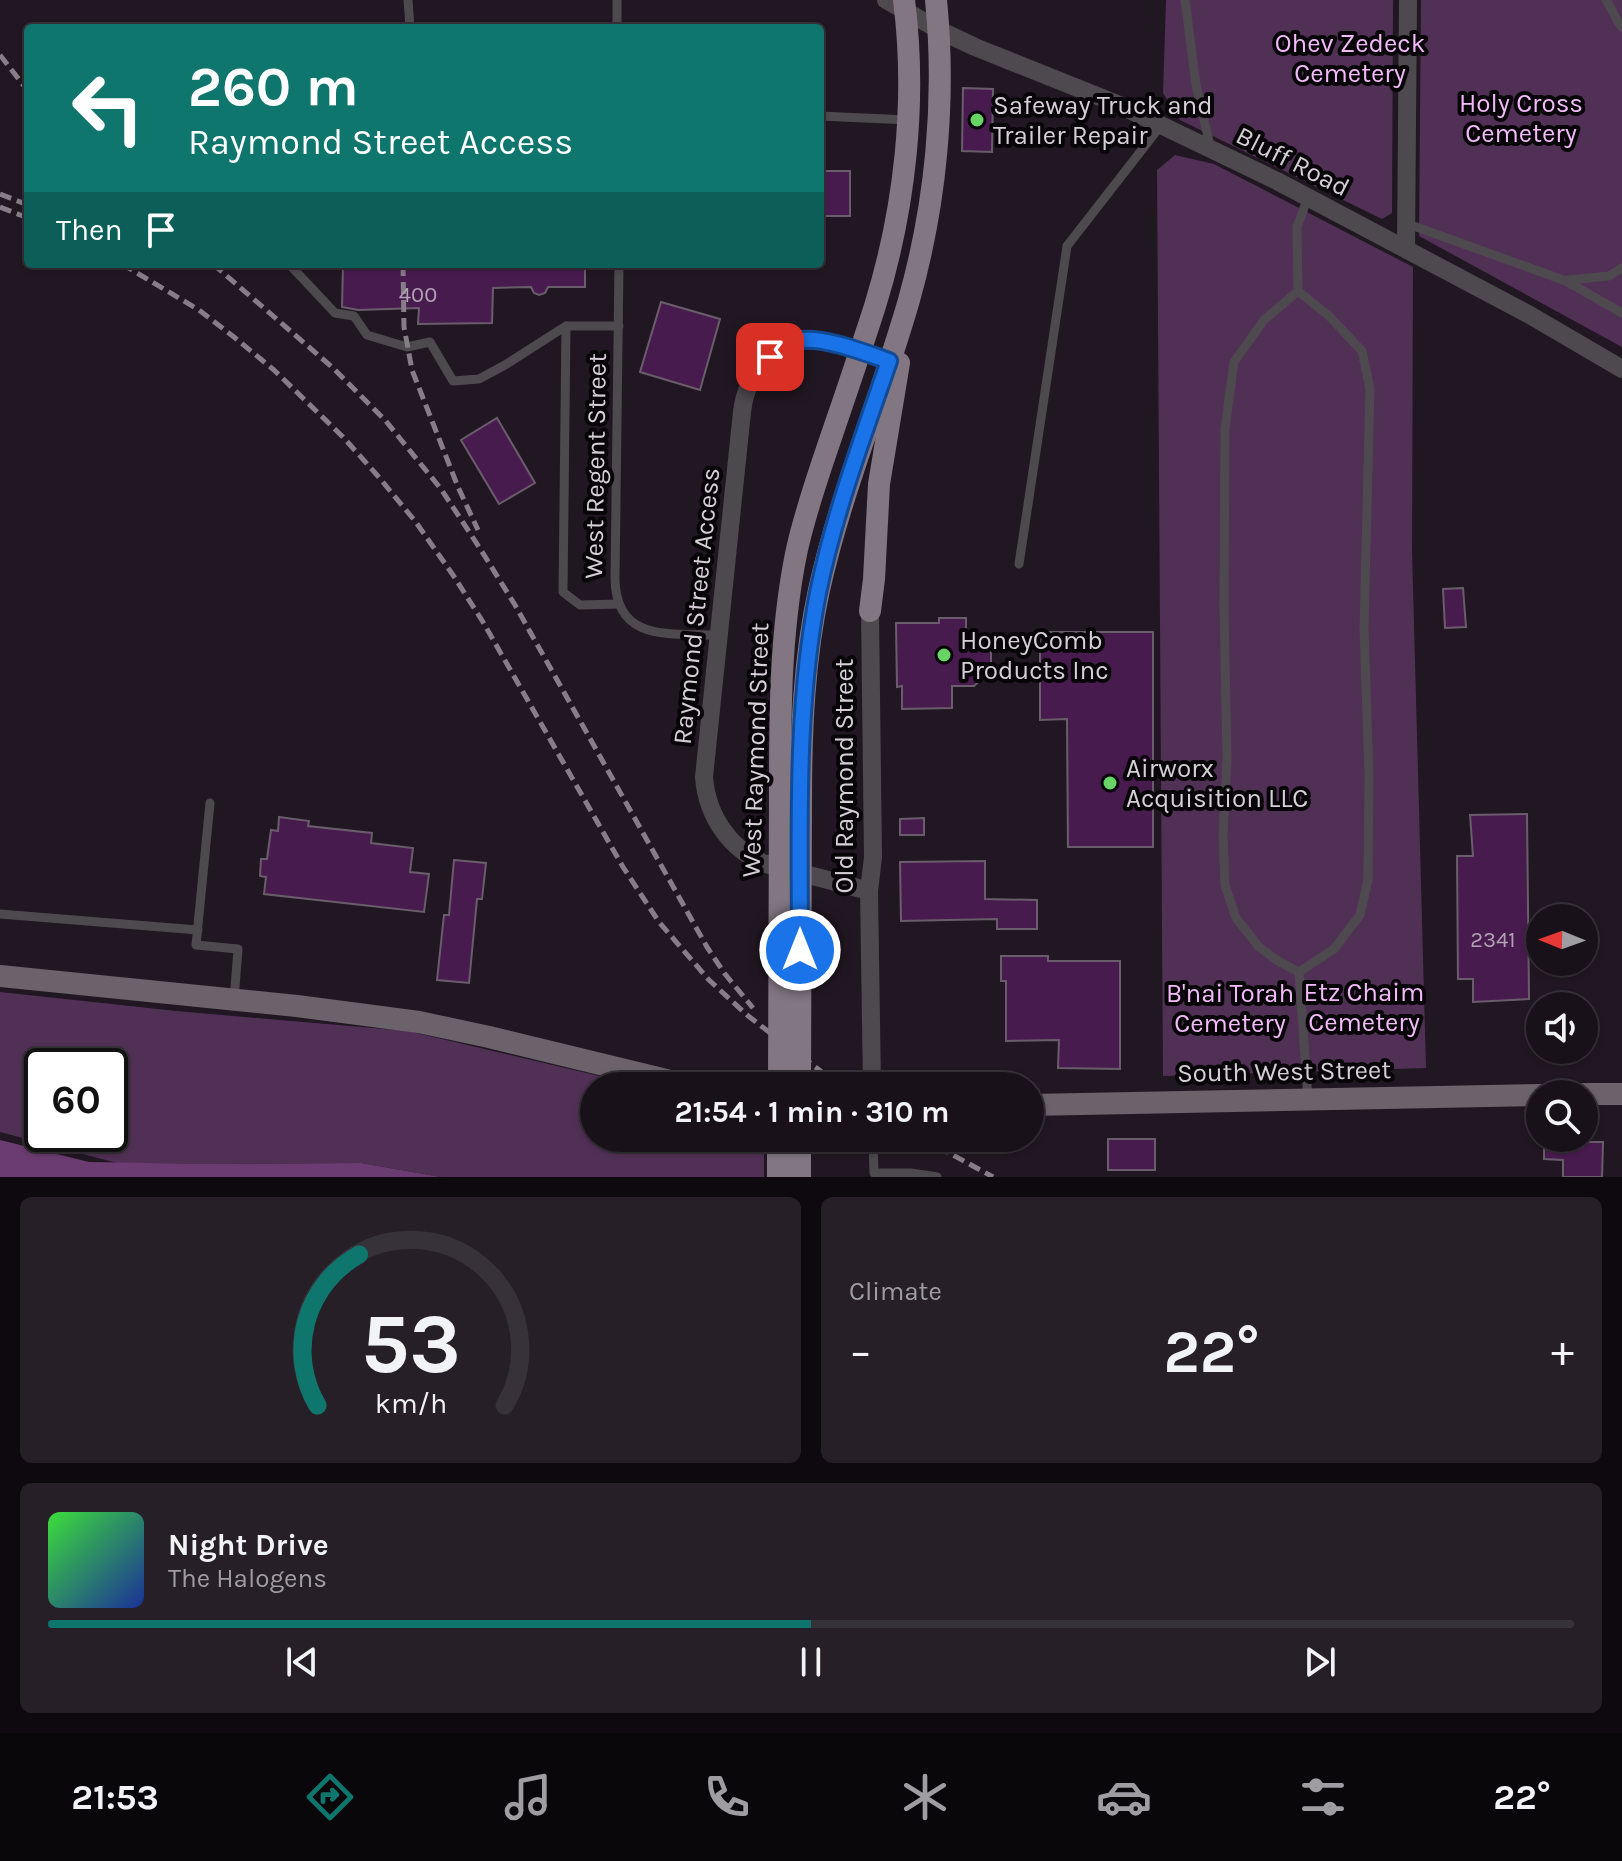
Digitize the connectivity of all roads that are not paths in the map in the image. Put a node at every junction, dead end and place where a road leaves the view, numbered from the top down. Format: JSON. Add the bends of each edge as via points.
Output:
{"nodes":[{"id":1,"x":408,"y":0,"type":"edge"},
{"id":2,"x":617,"y":0,"type":"edge"},
{"id":3,"x":886,"y":0,"type":"edge"},
{"id":4,"x":936,"y":0,"type":"edge"},
{"id":5,"x":1185,"y":0,"type":"edge"},
{"id":6,"x":1408,"y":0,"type":"edge"},
{"id":7,"x":1611,"y":2,"type":"edge"},
{"id":8,"x":905,"y":6,"type":"edge"},
{"id":9,"x":410,"y":24,"type":"edge"},
{"id":10,"x":617,"y":24,"type":"edge"},
{"id":11,"x":1622,"y":27,"type":"edge"},
{"id":12,"x":939,"y":30,"type":"junction"},
{"id":13,"x":824,"y":116,"type":"edge"},
{"id":14,"x":1203,"y":116,"type":"junction"},
{"id":15,"x":908,"y":120,"type":"junction"},
{"id":16,"x":1162,"y":124,"type":"junction"},
{"id":17,"x":1188,"y":137,"type":"junction"},
{"id":18,"x":1210,"y":148,"type":"junction"},
{"id":19,"x":1308,"y":197,"type":"junction"},
{"id":20,"x":1408,"y":224,"type":"junction"},
{"id":21,"x":1406,"y":249,"type":"junction"},
{"id":22,"x":293,"y":268,"type":"edge"},
{"id":23,"x":619,"y":268,"type":"edge"},
{"id":24,"x":1622,"y":268,"type":"edge"},
{"id":25,"x":1566,"y":281,"type":"junction"},
{"id":26,"x":1298,"y":291,"type":"junction"},
{"id":27,"x":908,"y":303,"type":"junction"},
{"id":28,"x":1622,"y":313,"type":"edge"},
{"id":29,"x":566,"y":326,"type":"junction"},
{"id":30,"x":619,"y":326,"type":"junction"},
{"id":31,"x":860,"y":351,"type":"junction"},
{"id":32,"x":889,"y":361,"type":"junction"},
{"id":33,"x":1622,"y":369,"type":"edge"},
{"id":34,"x":1019,"y":564,"type":"dead end"},
{"id":35,"x":619,"y":604,"type":"junction"},
{"id":36,"x":870,"y":611,"type":"joint"},
{"id":37,"x":719,"y":635,"type":"junction"},
{"id":38,"x":790,"y":798,"type":"junction"},
{"id":39,"x":210,"y":803,"type":"dead end"},
{"id":40,"x":869,"y":891,"type":"junction"},
{"id":41,"x":0,"y":914,"type":"edge"},
{"id":42,"x":198,"y":930,"type":"junction"},
{"id":43,"x":1299,"y":972,"type":"junction"},
{"id":44,"x":0,"y":976,"type":"edge"},
{"id":45,"x":234,"y":1000,"type":"junction"},
{"id":46,"x":633,"y":1072,"type":"edge"},
{"id":47,"x":780,"y":1072,"type":"edge"},
{"id":48,"x":800,"y":1072,"type":"edge"},
{"id":49,"x":872,"y":1072,"type":"edge"},
{"id":50,"x":1598,"y":1094,"type":"edge"},
{"id":51,"x":1622,"y":1094,"type":"edge"},
{"id":52,"x":1526,"y":1095,"type":"edge"},
{"id":53,"x":1308,"y":1099,"type":"junction"},
{"id":54,"x":1044,"y":1105,"type":"edge"},
{"id":55,"x":778,"y":1152,"type":"edge"},
{"id":56,"x":800,"y":1152,"type":"edge"},
{"id":57,"x":873,"y":1152,"type":"edge"},
{"id":58,"x":874,"y":1175,"type":"edge"},
{"id":59,"x":778,"y":1177,"type":"edge"},
{"id":60,"x":800,"y":1177,"type":"edge"},
{"id":61,"x":937,"y":1177,"type":"edge"}],
"edges":[{"from":1,"to":9,"type":"lane"},
{"from":2,"to":10,"type":"lane"},
{"from":3,"to":8,"type":"street","name":"Bluff Road"},
{"from":4,"to":12,"type":"main road","name":"West Raymond Street"},
{"from":5,"to":14,"type":"lane"},
{"from":6,"to":20,"type":"street"},
{"from":7,"to":11,"type":"lane"},
{"from":8,"to":12,"type":"street","name":"Bluff Road"},
{"from":8,"to":15,"type":"main road","name":"West Raymond Street"},
{"from":12,"to":16,"type":"street","name":"Bluff Road"},
{"from":12,"to":27,"type":"main road","name":"West Raymond Street","via":[[935,164]]},
{"from":13,"to":15,"type":"lane"},
{"from":14,"to":17,"type":"lane"},
{"from":14,"to":18,"type":"lane"},
{"from":15,"to":31,"type":"main road","name":"West Raymond Street","via":[[893,233]]},
{"from":16,"to":17,"type":"street","name":"Bluff Road"},
{"from":16,"to":34,"type":"lane","via":[[1067,246]]},
{"from":17,"to":18,"type":"street","name":"Bluff Road"},
{"from":18,"to":19,"type":"street","name":"Bluff Road"},
{"from":19,"to":21,"type":"street","name":"Bluff Road"},
{"from":19,"to":26,"type":"lane","via":[[1297,227]]},
{"from":20,"to":21,"type":"street"},
{"from":20,"to":25,"type":"lane"},
{"from":21,"to":33,"type":"street","name":"Bluff Road"},
{"from":22,"to":29,"type":"lane","via":[[335,313],[354,316],[367,335],[407,347],[430,342],[453,381],[479,379]]},
{"from":23,"to":30,"type":"lane","name":"West Regent Street"},
{"from":24,"to":25,"type":"lane","via":[[1609,276]]},
{"from":25,"to":28,"type":"lane"},
{"from":26,"to":43,"type":"lane","via":[[1362,351],[1370,389],[1364,628],[1368,879],[1360,915],[1334,949]]},
{"from":26,"to":43,"type":"lane","via":[[1264,320],[1234,362],[1225,429],[1223,835],[1225,885],[1236,918],[1259,947]]},
{"from":27,"to":32,"type":"main road","name":"West Raymond Street"},
{"from":27,"to":36,"type":"main road","via":[[882,456]]},
{"from":29,"to":30,"type":"lane"},
{"from":29,"to":35,"type":"lane","via":[[563,592],[580,605]]},
{"from":30,"to":35,"type":"lane","name":"West Regent Street"},
{"from":31,"to":32,"type":"street","name":"Raymond Street Access"},
{"from":31,"to":37,"type":"street","name":"Raymond Street Access","via":[[816,340],[793,342],[766,360],[747,389]]},
{"from":31,"to":38,"type":"main road","name":"West Raymond Street","via":[[796,553],[781,672]]},
{"from":32,"to":38,"type":"main road","name":"West Raymond Street","via":[[818,594],[801,758]]},
{"from":35,"to":37,"type":"lane","name":"West Regent Street","via":[[627,619],[644,628]]},
{"from":36,"to":40,"type":"street","name":"Old Raymond Street"},
{"from":37,"to":40,"type":"street","name":"Raymond Street Access","via":[[704,777],[713,814],[736,845],[765,863]]},
{"from":38,"to":47,"type":"main road","name":"West Raymond Street","bridge":true},
{"from":38,"to":48,"type":"main road","name":"West Raymond Street","bridge":true},
{"from":39,"to":42,"type":"lane"},
{"from":40,"to":49,"type":"street","name":"Old Raymond Street"},
{"from":41,"to":42,"type":"lane"},
{"from":42,"to":45,"type":"lane","via":[[196,945],[238,949]]},
{"from":43,"to":53,"type":"lane"},
{"from":44,"to":45,"type":"main road"},
{"from":45,"to":46,"type":"main road","via":[[419,1022]]},
{"from":50,"to":51,"type":"main road"},
{"from":52,"to":53,"type":"main road","name":"South West Street"},
{"from":53,"to":54,"type":"main road","name":"South West Street"},
{"from":55,"to":59,"type":"main road"},
{"from":56,"to":60,"type":"main road"},
{"from":57,"to":58,"type":"lane"},
{"from":58,"to":61,"type":"lane"}]}
